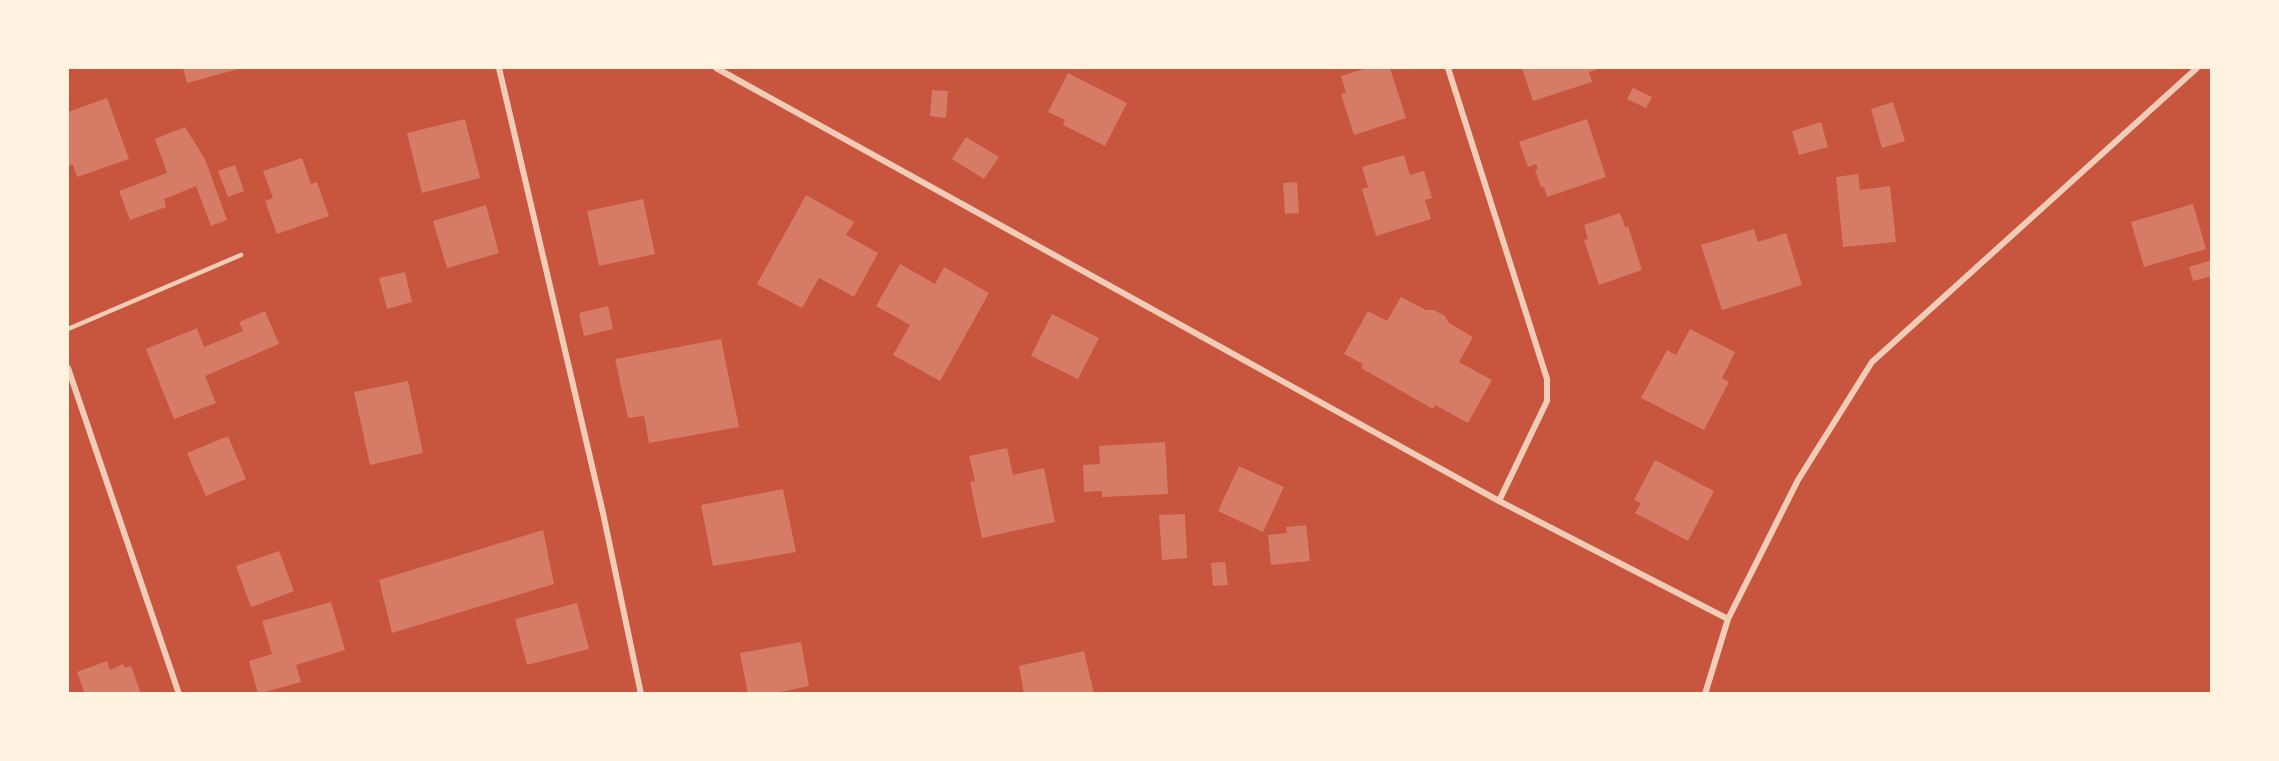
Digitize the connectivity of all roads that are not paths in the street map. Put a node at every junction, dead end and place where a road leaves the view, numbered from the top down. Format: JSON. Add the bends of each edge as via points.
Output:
{"nodes":[{"id":1,"x":499,"y":68,"type":"edge"},
{"id":2,"x":716,"y":68,"type":"edge"},
{"id":3,"x":1448,"y":68,"type":"edge"},
{"id":4,"x":2197,"y":68,"type":"edge"},
{"id":5,"x":241,"y":255,"type":"dead end"},
{"id":6,"x":68,"y":329,"type":"edge"},
{"id":7,"x":68,"y":368,"type":"edge"},
{"id":8,"x":1499,"y":501,"type":"junction"},
{"id":9,"x":1728,"y":619,"type":"junction"},
{"id":10,"x":179,"y":693,"type":"edge"},
{"id":11,"x":641,"y":693,"type":"edge"},
{"id":12,"x":1705,"y":693,"type":"edge"}],
"edges":[{"from":1,"to":11,"type":"street"},
{"from":2,"to":8,"type":"street"},
{"from":3,"to":8,"type":"street","via":[[1548,379],[1547,401]]},
{"from":4,"to":9,"type":"street","via":[[1872,362],[1798,480]]},
{"from":5,"to":6,"type":"lane"},
{"from":7,"to":10,"type":"street"},
{"from":8,"to":9,"type":"street"},
{"from":9,"to":12,"type":"street"}]}
